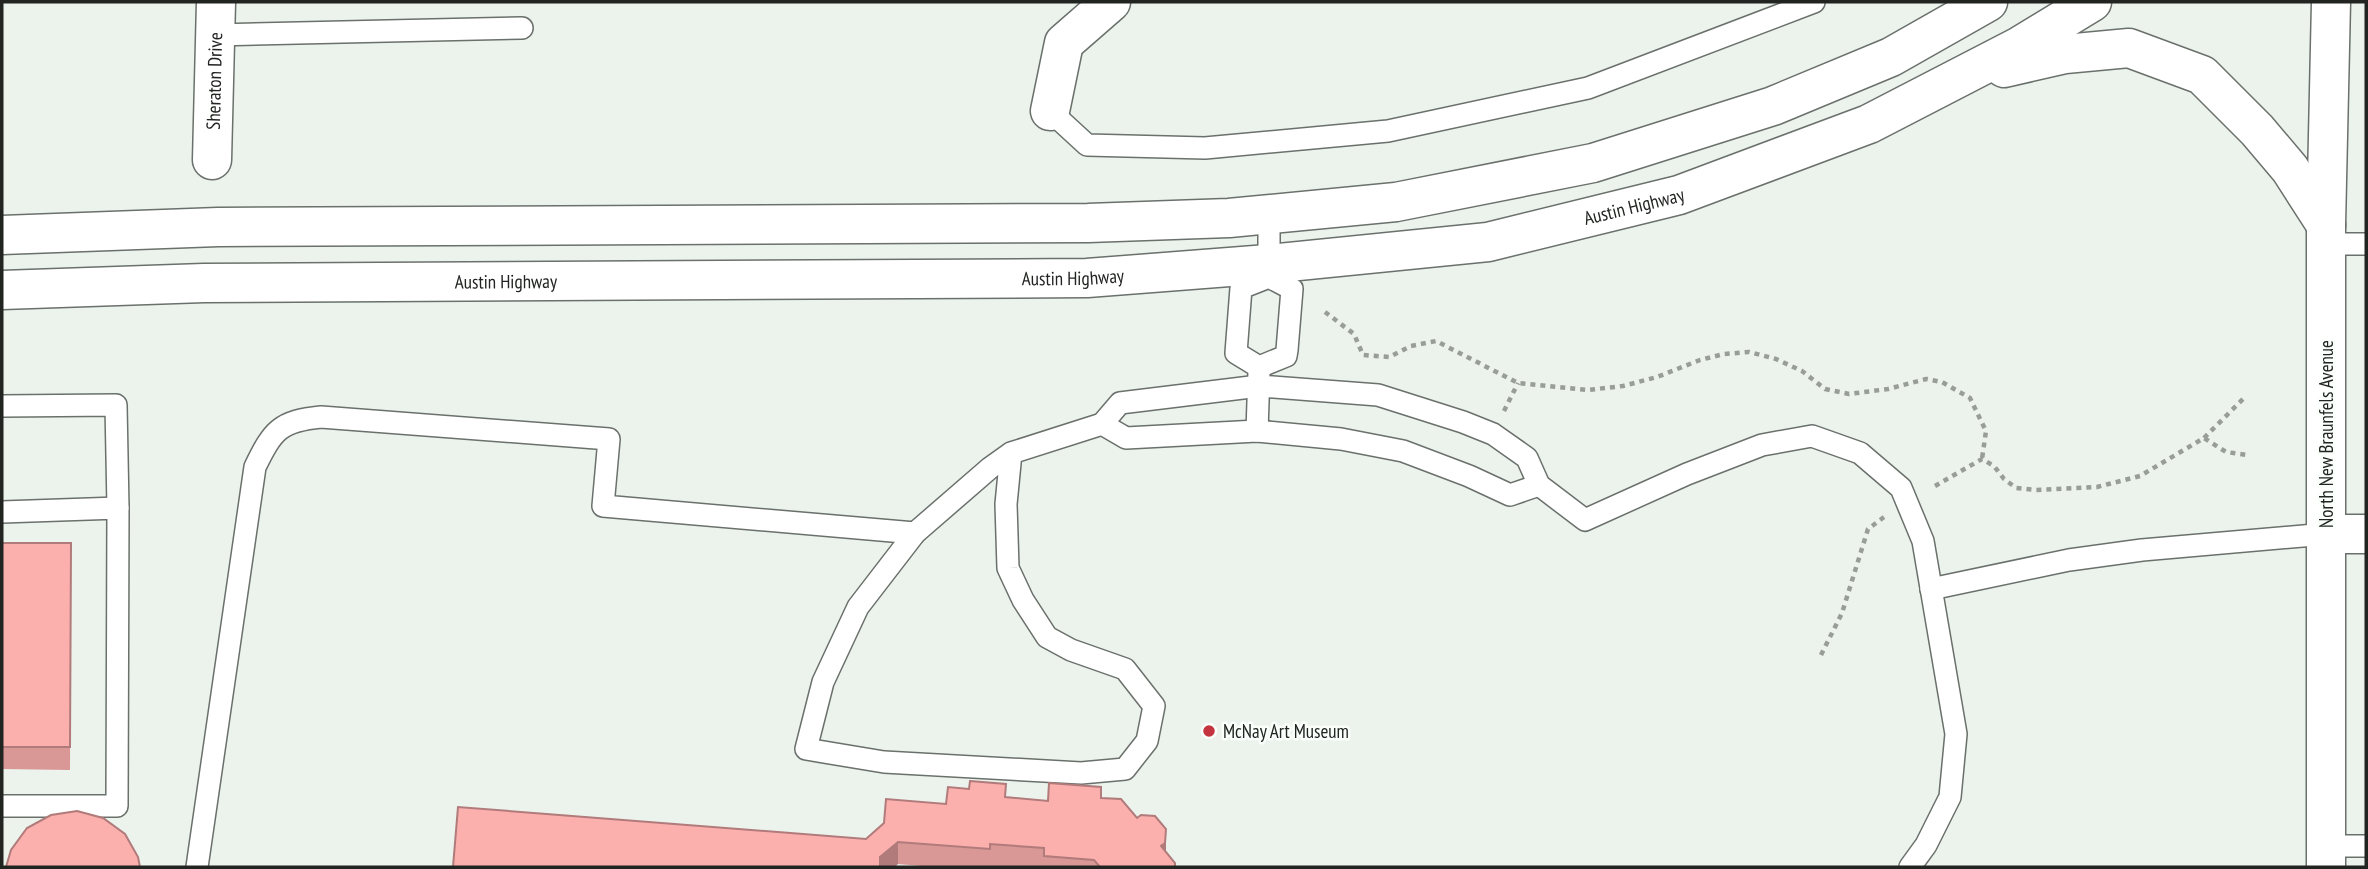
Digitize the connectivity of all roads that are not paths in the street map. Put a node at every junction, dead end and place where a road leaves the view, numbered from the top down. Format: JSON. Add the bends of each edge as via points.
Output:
{"nodes":[{"id":1,"x":1111,"y":2,"type":"edge"},
{"id":2,"x":1814,"y":2,"type":"edge"},
{"id":3,"x":1987,"y":2,"type":"edge"},
{"id":4,"x":2092,"y":2,"type":"edge"},
{"id":5,"x":2331,"y":2,"type":"edge"},
{"id":6,"x":215,"y":18,"type":"edge"},
{"id":7,"x":522,"y":29,"type":"dead end"},
{"id":8,"x":1954,"y":79,"type":"junction"},
{"id":9,"x":1050,"y":111,"type":"joint"},
{"id":10,"x":212,"y":160,"type":"dead end"},
{"id":11,"x":1269,"y":215,"type":"junction"},
{"id":12,"x":2326,"y":234,"type":"junction"},
{"id":13,"x":2,"y":236,"type":"edge"},
{"id":14,"x":2366,"y":244,"type":"edge"},
{"id":15,"x":1268,"y":270,"type":"junction"},
{"id":16,"x":2,"y":290,"type":"edge"},
{"id":17,"x":1259,"y":377,"type":"junction"},
{"id":18,"x":2,"y":406,"type":"edge"},
{"id":19,"x":1102,"y":424,"type":"junction"},
{"id":20,"x":1257,"y":431,"type":"junction"},
{"id":21,"x":1011,"y":453,"type":"junction"},
{"id":22,"x":1539,"y":485,"type":"junction"},
{"id":23,"x":118,"y":508,"type":"junction"},
{"id":24,"x":2,"y":512,"type":"edge"},
{"id":25,"x":915,"y":533,"type":"junction"},
{"id":26,"x":2326,"y":534,"type":"junction"},
{"id":27,"x":2366,"y":534,"type":"edge"},
{"id":28,"x":1931,"y":589,"type":"junction"},
{"id":29,"x":2,"y":806,"type":"edge"},
{"id":30,"x":2366,"y":846,"type":"edge"},
{"id":31,"x":2326,"y":857,"type":"edge"},
{"id":32,"x":197,"y":867,"type":"edge"},
{"id":33,"x":1910,"y":867,"type":"edge"}],
"edges":[{"from":1,"to":9,"type":"main road","via":[[1064,43]]},
{"from":2,"to":9,"type":"lane","via":[[1588,88],[1388,131],[1205,148],[1087,145]]},
{"from":3,"to":11,"type":"main road","via":[[1891,57],[1773,106],[1593,163],[1396,202]]},
{"from":4,"to":8,"type":"main road","name":"Austin Highway"},
{"from":5,"to":12,"type":"main road","name":"North New Braunfels Avenue"},
{"from":6,"to":7,"type":"lane"},
{"from":6,"to":10,"type":"main road","name":"Sheraton Drive"},
{"from":8,"to":12,"type":"main road","via":[[2065,54],[2129,48],[2202,75],[2290,169]]},
{"from":8,"to":15,"type":"main road","name":"Austin Highway","via":[[1869,124],[1679,195],[1488,242]]},
{"from":11,"to":13,"type":"main road","via":[[1088,223],[232,227]]},
{"from":11,"to":15,"type":"lane"},
{"from":12,"to":14,"type":"lane"},
{"from":12,"to":26,"type":"main road","name":"North New Braunfels Avenue"},
{"from":15,"to":16,"type":"main road","name":"Austin Highway","via":[[1087,278],[218,283]]},
{"from":15,"to":17,"type":"lane","via":[[1241,288],[1238,313],[1236,353]]},
{"from":15,"to":17,"type":"lane","via":[[1292,289],[1287,350],[1286,356]]},
{"from":17,"to":19,"type":"lane","via":[[1121,403]]},
{"from":17,"to":20,"type":"lane"},
{"from":17,"to":22,"type":"lane","via":[[1378,395],[1463,422],[1493,434],[1527,458]]},
{"from":18,"to":23,"type":"lane","via":[[116,405]]},
{"from":19,"to":20,"type":"lane","via":[[1126,438]]},
{"from":19,"to":21,"type":"lane"},
{"from":20,"to":22,"type":"lane","via":[[1403,451],[1510,495]]},
{"from":21,"to":25,"type":"lane"},
{"from":21,"to":25,"type":"lane","via":[[1006,504],[1008,568],[1023,600],[1047,637],[1125,669],[1154,706],[1147,741],[1125,769],[1081,773],[884,762],[806,749],[823,682],[858,607]]},
{"from":22,"to":28,"type":"lane","via":[[1585,520],[1762,445],[1812,436],[1860,453],[1901,488],[1923,541]]},
{"from":23,"to":24,"type":"lane"},
{"from":23,"to":29,"type":"lane","via":[[117,806]]},
{"from":25,"to":32,"type":"lane","via":[[603,506],[609,439],[321,417],[297,419],[276,430],[255,467]]},
{"from":26,"to":27,"type":"main road"},
{"from":26,"to":28,"type":"lane","via":[[2068,560]]},
{"from":26,"to":31,"type":"main road","name":"North New Braunfels Avenue"},
{"from":28,"to":33,"type":"lane","via":[[1956,734],[1950,797]]},
{"from":30,"to":31,"type":"lane"}]}
